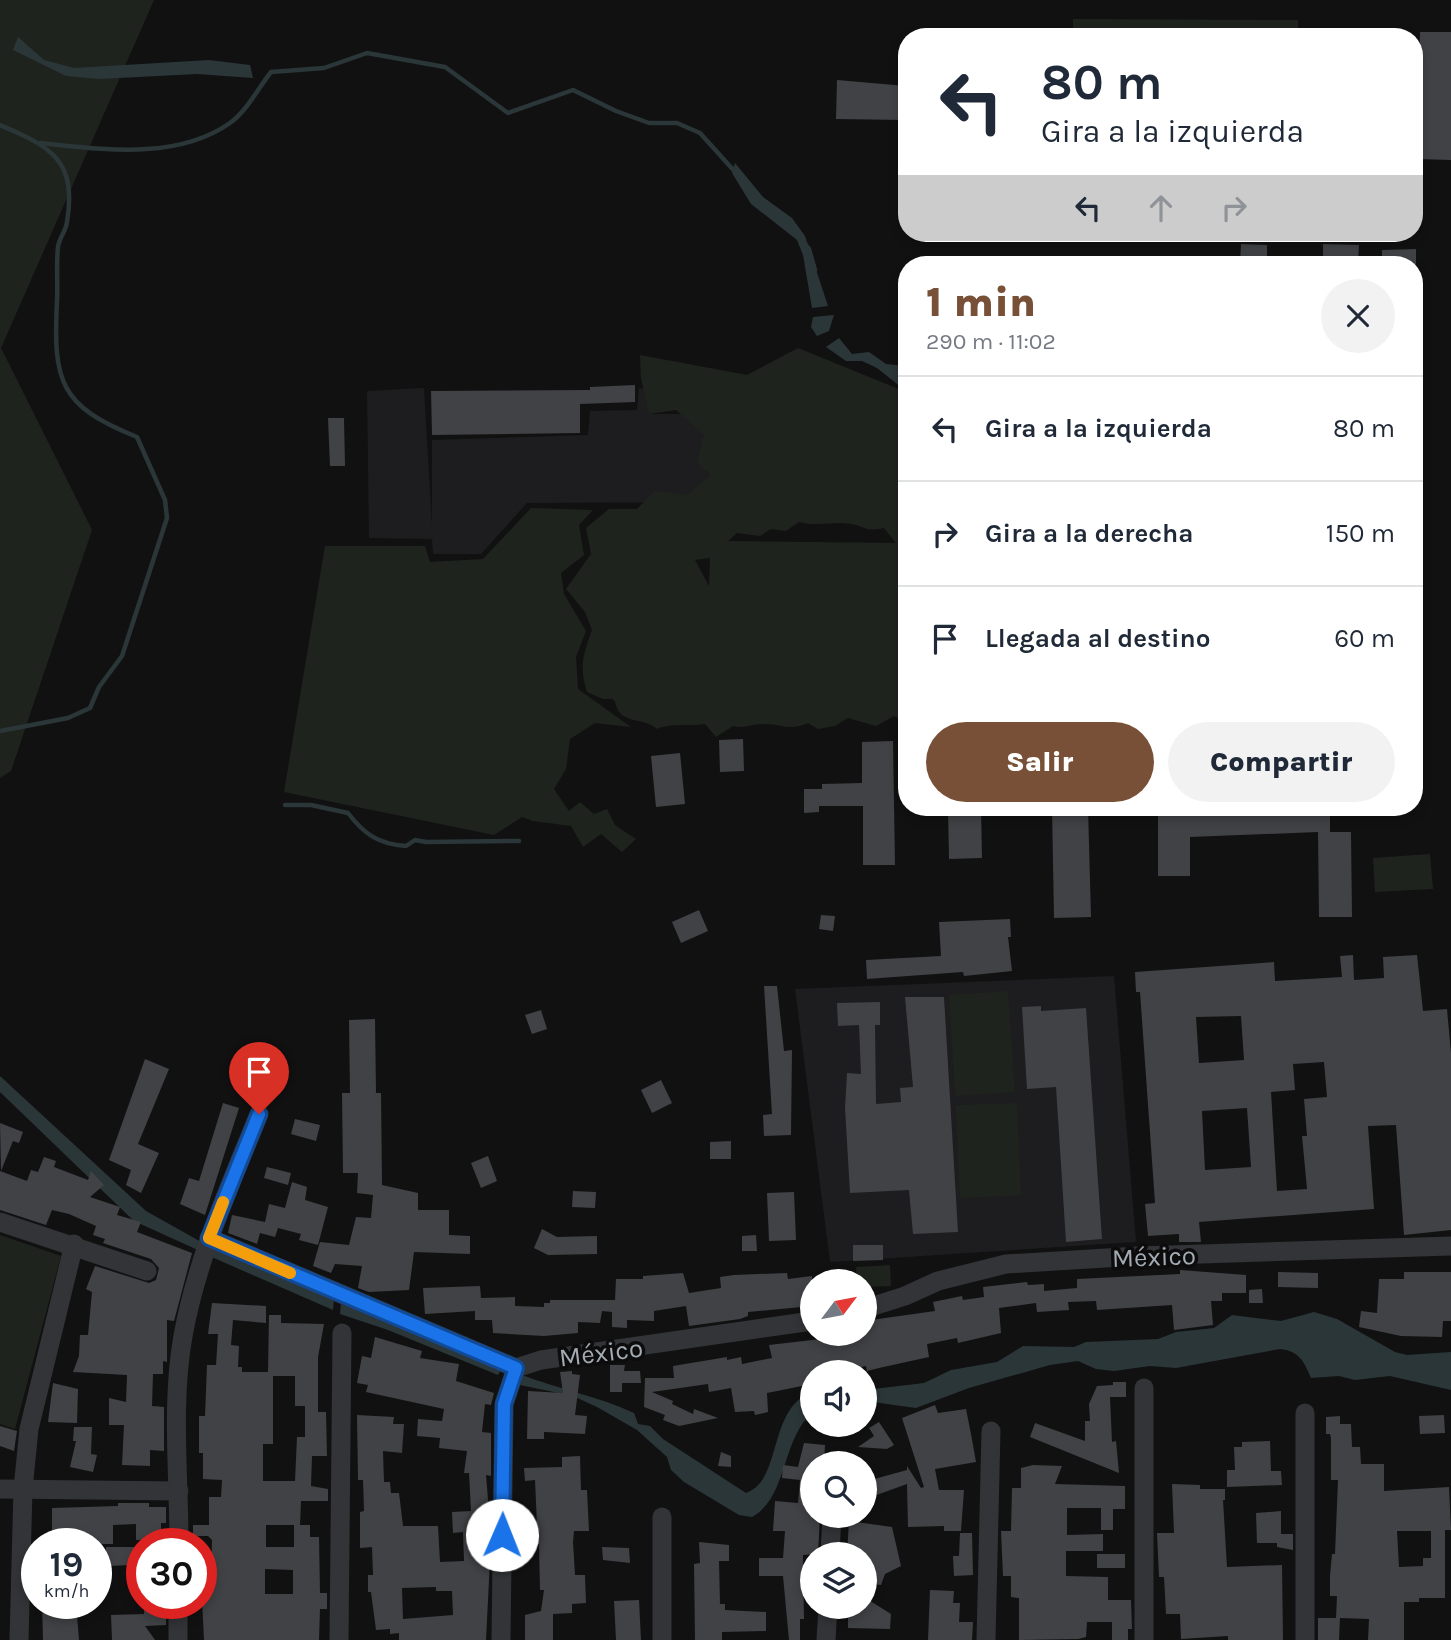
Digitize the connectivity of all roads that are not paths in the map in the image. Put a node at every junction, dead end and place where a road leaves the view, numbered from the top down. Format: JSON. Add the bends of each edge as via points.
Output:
{"nodes":[{"id":1,"x":259,"y":1114,"type":"dead end"},
{"id":2,"x":0,"y":1222,"type":"edge"},
{"id":3,"x":209,"y":1238,"type":"junction"},
{"id":4,"x":74,"y":1244,"type":"junction"},
{"id":5,"x":1451,"y":1247,"type":"edge"},
{"id":6,"x":148,"y":1271,"type":"dead end"},
{"id":7,"x":877,"y":1305,"type":"edge"},
{"id":8,"x":800,"y":1323,"type":"edge"},
{"id":9,"x":342,"y":1333,"type":"dead end"},
{"id":10,"x":512,"y":1376,"type":"junction"},
{"id":11,"x":1144,"y":1388,"type":"dead end"},
{"id":12,"x":1305,"y":1413,"type":"dead end"},
{"id":13,"x":991,"y":1432,"type":"dead end"},
{"id":14,"x":0,"y":1489,"type":"edge"},
{"id":15,"x":23,"y":1489,"type":"junction"},
{"id":16,"x":179,"y":1491,"type":"junction"},
{"id":17,"x":662,"y":1517,"type":"dead end"},
{"id":18,"x":179,"y":1528,"type":"edge"},
{"id":19,"x":178,"y":1619,"type":"edge"},
{"id":20,"x":827,"y":1619,"type":"edge"},
{"id":21,"x":19,"y":1640,"type":"edge"},
{"id":22,"x":178,"y":1640,"type":"edge"},
{"id":23,"x":339,"y":1640,"type":"edge"},
{"id":24,"x":501,"y":1640,"type":"edge"},
{"id":25,"x":662,"y":1640,"type":"edge"},
{"id":26,"x":826,"y":1640,"type":"edge"},
{"id":27,"x":986,"y":1640,"type":"edge"},
{"id":28,"x":1144,"y":1640,"type":"edge"},
{"id":29,"x":1305,"y":1640,"type":"edge"}],
"edges":[{"from":1,"to":3,"type":"street"},
{"from":2,"to":4,"type":"street"},
{"from":3,"to":10,"type":"street"},
{"from":3,"to":16,"type":"street","via":[[183,1337],[178,1385]]},
{"from":4,"to":6,"type":"street"},
{"from":4,"to":15,"type":"street","via":[[29,1429]]},
{"from":5,"to":7,"type":"street","name":"México","via":[[1006,1264],[938,1281]]},
{"from":8,"to":10,"type":"street","name":"México","via":[[541,1360]]},
{"from":9,"to":23,"type":"street"},
{"from":10,"to":24,"type":"street","via":[[504,1404]]},
{"from":11,"to":28,"type":"street"},
{"from":12,"to":29,"type":"street"},
{"from":13,"to":27,"type":"street"},
{"from":14,"to":15,"type":"street"},
{"from":15,"to":16,"type":"street"},
{"from":15,"to":21,"type":"street"},
{"from":16,"to":18,"type":"street"},
{"from":17,"to":25,"type":"street"},
{"from":19,"to":22,"type":"street"},
{"from":20,"to":26,"type":"street"}]}
